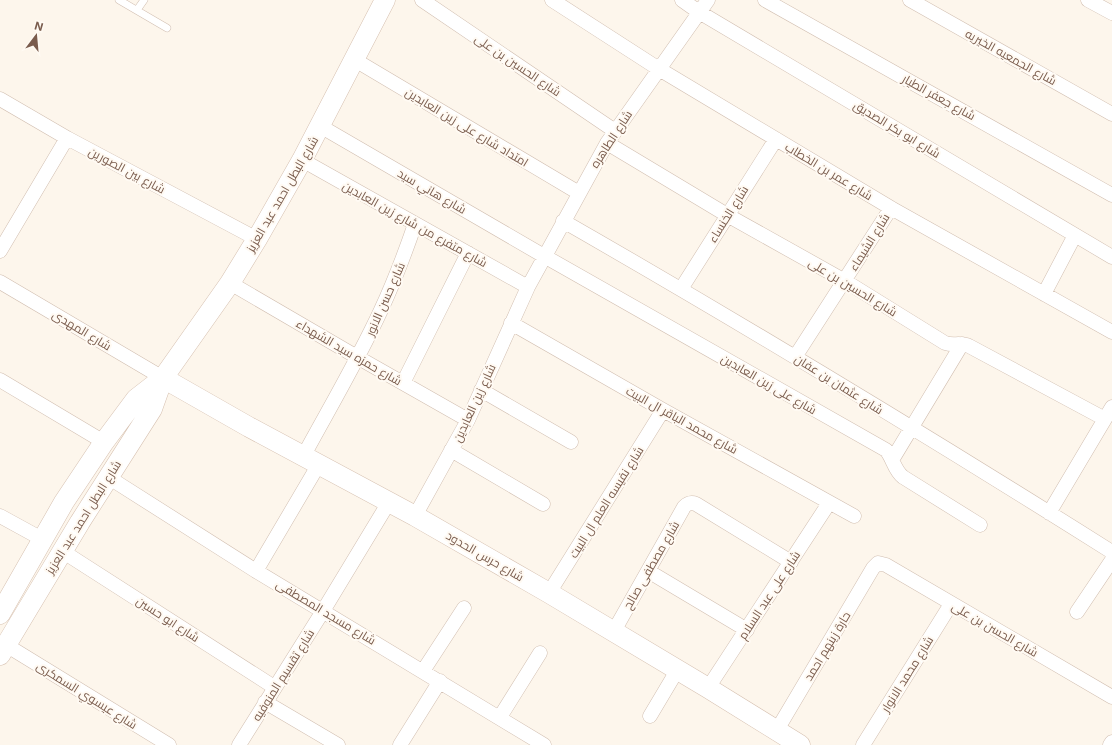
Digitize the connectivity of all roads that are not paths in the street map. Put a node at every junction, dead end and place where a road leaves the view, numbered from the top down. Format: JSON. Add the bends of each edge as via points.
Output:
{"nodes":[{"id":1,"x":120,"y":0,"type":"edge"},
{"id":2,"x":144,"y":0,"type":"edge"},
{"id":3,"x":385,"y":0,"type":"edge"},
{"id":4,"x":422,"y":0,"type":"edge"},
{"id":5,"x":552,"y":0,"type":"edge"},
{"id":6,"x":682,"y":0,"type":"edge"},
{"id":7,"x":708,"y":0,"type":"edge"},
{"id":8,"x":765,"y":0,"type":"edge"},
{"id":9,"x":910,"y":0,"type":"edge"},
{"id":10,"x":1088,"y":0,"type":"edge"},
{"id":11,"x":137,"y":10,"type":"junction"},
{"id":12,"x":699,"y":12,"type":"junction"},
{"id":13,"x":1112,"y":13,"type":"edge"},
{"id":14,"x":167,"y":28,"type":"dead end"},
{"id":15,"x":355,"y":60,"type":"junction"},
{"id":16,"x":659,"y":69,"type":"junction"},
{"id":17,"x":0,"y":99,"type":"edge"},
{"id":18,"x":1112,"y":114,"type":"edge"},
{"id":19,"x":320,"y":126,"type":"junction"},
{"id":20,"x":615,"y":131,"type":"junction"},
{"id":21,"x":67,"y":138,"type":"junction"},
{"id":22,"x":776,"y":139,"type":"junction"},
{"id":23,"x":607,"y":143,"type":"junction"},
{"id":24,"x":302,"y":160,"type":"junction"},
{"id":25,"x":578,"y":193,"type":"junction"},
{"id":26,"x":1112,"y":195,"type":"edge"},
{"id":27,"x":891,"y":208,"type":"junction"},
{"id":28,"x":727,"y":215,"type":"junction"},
{"id":29,"x":563,"y":221,"type":"junction"},
{"id":30,"x":415,"y":224,"type":"junction"},
{"id":31,"x":1075,"y":235,"type":"junction"},
{"id":32,"x":256,"y":239,"type":"junction"},
{"id":33,"x":0,"y":251,"type":"edge"},
{"id":34,"x":468,"y":253,"type":"junction"},
{"id":35,"x":544,"y":256,"type":"junction"},
{"id":36,"x":1112,"y":257,"type":"edge"},
{"id":37,"x":845,"y":281,"type":"junction"},
{"id":38,"x":0,"y":282,"type":"edge"},
{"id":39,"x":230,"y":283,"type":"junction"},
{"id":40,"x":528,"y":287,"type":"junction"},
{"id":41,"x":681,"y":288,"type":"junction"},
{"id":42,"x":1044,"y":294,"type":"junction"},
{"id":43,"x":511,"y":322,"type":"junction"},
{"id":44,"x":1112,"y":332,"type":"edge"},
{"id":45,"x":962,"y":344,"type":"junction"},
{"id":46,"x":357,"y":357,"type":"junction"},
{"id":47,"x":795,"y":357,"type":"junction"},
{"id":48,"x":163,"y":378,"type":"junction"},
{"id":49,"x":0,"y":380,"type":"edge"},
{"id":50,"x":403,"y":383,"type":"junction"},
{"id":51,"x":481,"y":390,"type":"junction"},
{"id":52,"x":663,"y":410,"type":"junction"},
{"id":53,"x":1108,"y":413,"type":"edge"},
{"id":54,"x":468,"y":420,"type":"junction"},
{"id":55,"x":911,"y":428,"type":"junction"},
{"id":56,"x":104,"y":442,"type":"junction"},
{"id":57,"x":572,"y":442,"type":"dead end"},
{"id":58,"x":451,"y":450,"type":"junction"},
{"id":59,"x":311,"y":460,"type":"junction"},
{"id":60,"x":892,"y":460,"type":"junction"},
{"id":61,"x":108,"y":477,"type":"junction"},
{"id":62,"x":389,"y":502,"type":"junction"},
{"id":63,"x":829,"y":503,"type":"junction"},
{"id":64,"x":543,"y":504,"type":"dead end"},
{"id":65,"x":1049,"y":512,"type":"junction"},
{"id":66,"x":0,"y":516,"type":"edge"},
{"id":67,"x":415,"y":516,"type":"junction"},
{"id":68,"x":854,"y":516,"type":"dead end"},
{"id":69,"x":980,"y":525,"type":"dead end"},
{"id":70,"x":42,"y":540,"type":"junction"},
{"id":71,"x":62,"y":551,"type":"junction"},
{"id":72,"x":1112,"y":552,"type":"edge"},
{"id":73,"x":1112,"y":560,"type":"edge"},
{"id":74,"x":791,"y":562,"type":"junction"},
{"id":75,"x":878,"y":563,"type":"joint"},
{"id":76,"x":256,"y":571,"type":"junction"},
{"id":77,"x":648,"y":571,"type":"junction"},
{"id":78,"x":549,"y":593,"type":"junction"},
{"id":79,"x":950,"y":604,"type":"junction"},
{"id":80,"x":464,"y":608,"type":"dead end"},
{"id":81,"x":1,"y":609,"type":"edge"},
{"id":82,"x":323,"y":610,"type":"junction"},
{"id":83,"x":1077,"y":612,"type":"dead end"},
{"id":84,"x":747,"y":630,"type":"junction"},
{"id":85,"x":614,"y":631,"type":"junction"},
{"id":86,"x":3,"y":650,"type":"edge"},
{"id":87,"x":540,"y":653,"type":"dead end"},
{"id":88,"x":678,"y":669,"type":"junction"},
{"id":89,"x":423,"y":671,"type":"junction"},
{"id":90,"x":440,"y":681,"type":"junction"},
{"id":91,"x":274,"y":687,"type":"junction"},
{"id":92,"x":708,"y":688,"type":"junction"},
{"id":93,"x":1112,"y":697,"type":"edge"},
{"id":94,"x":265,"y":702,"type":"junction"},
{"id":95,"x":650,"y":716,"type":"dead end"},
{"id":96,"x":500,"y":717,"type":"junction"},
{"id":97,"x":777,"y":730,"type":"junction"},
{"id":98,"x":1112,"y":742,"type":"edge"},
{"id":99,"x":535,"y":743,"type":"edge"},
{"id":100,"x":169,"y":745,"type":"edge"},
{"id":101,"x":239,"y":745,"type":"edge"},
{"id":102,"x":338,"y":745,"type":"edge"},
{"id":103,"x":400,"y":745,"type":"edge"},
{"id":104,"x":800,"y":745,"type":"edge"},
{"id":105,"x":863,"y":745,"type":"edge"},
{"id":106,"x":1110,"y":745,"type":"edge"}],
"edges":[{"from":1,"to":11,"type":"lane"},
{"from":2,"to":11,"type":"lane"},
{"from":3,"to":15,"type":"main road","name":"شارع البطل احمد عبد العزيز"},
{"from":4,"to":20,"type":"street","name":"شارع الحسين بن على"},
{"from":5,"to":16,"type":"street","name":"شارع عمر بن الخطاب"},
{"from":6,"to":12,"type":"street","name":"شارع ابو بكر الصديق"},
{"from":7,"to":12,"type":"street","name":"شارع الطاهره"},
{"from":8,"to":26,"type":"street","name":"شارع جعفر الطيار"},
{"from":9,"to":18,"type":"street","name":"شارع الجمعيه الخيريه"},
{"from":10,"to":13,"type":"street"},
{"from":11,"to":14,"type":"lane"},
{"from":12,"to":16,"type":"street","name":"شارع الطاهره"},
{"from":12,"to":31,"type":"street","name":"شارع ابو بكر الصديق"},
{"from":15,"to":19,"type":"main road","name":"شارع البطل احمد عبد العزيز"},
{"from":15,"to":25,"type":"street","name":"امتداد شارع على زين العابدين"},
{"from":16,"to":20,"type":"street","name":"شارع الطاهره"},
{"from":16,"to":22,"type":"street","name":"شارع عمر بن الخطاب"},
{"from":17,"to":21,"type":"street","name":"شارع بين الصورين"},
{"from":19,"to":24,"type":"main road","name":"شارع البطل احمد عبد العزيز"},
{"from":19,"to":35,"type":"street","name":"شارع هاني سيد"},
{"from":20,"to":23,"type":"street","name":"شارع الطاهره"},
{"from":21,"to":32,"type":"street","name":"شارع بين الصورين"},
{"from":21,"to":33,"type":"street"},
{"from":22,"to":27,"type":"street","name":"شارع عمر بن الخطاب"},
{"from":22,"to":28,"type":"street","name":"شارع الخنساء"},
{"from":23,"to":25,"type":"street","name":"شارع الطاهره"},
{"from":23,"to":28,"type":"street","name":"شارع الحسين بن على"},
{"from":24,"to":30,"type":"street","name":"شارع متفرع من شارع زين العابدين"},
{"from":24,"to":32,"type":"main road","name":"شارع البطل احمد عبد العزيز"},
{"from":25,"to":29,"type":"street","name":"شارع الطاهره"},
{"from":27,"to":37,"type":"street","name":"شارع الشيماء"},
{"from":27,"to":42,"type":"street","name":"شارع عمر بن الخطاب"},
{"from":28,"to":37,"type":"street","name":"شارع الحسين بن على"},
{"from":28,"to":41,"type":"street","name":"شارع الخنساء"},
{"from":29,"to":35,"type":"street","name":"شارع الطاهره"},
{"from":29,"to":41,"type":"street","name":"شارع عثمان بن عفان"},
{"from":30,"to":34,"type":"street","name":"شارع متفرع من شارع زين العابدين"},
{"from":30,"to":46,"type":"street","name":"شارع حسن الانور","via":[[381,310]]},
{"from":31,"to":36,"type":"street","name":"شارع ابو بكر الصديق"},
{"from":31,"to":42,"type":"street"},
{"from":32,"to":39,"type":"main road","name":"شارع البطل احمد عبد العزيز"},
{"from":34,"to":40,"type":"street","name":"شارع متفرع من شارع زين العابدين"},
{"from":34,"to":50,"type":"street"},
{"from":35,"to":40,"type":"street","name":"شارع الطاهره"},
{"from":35,"to":60,"type":"street","name":"شارع على زين العابدين","via":[[886,450]]},
{"from":37,"to":45,"type":"street","name":"شارع الحسين بن على","via":[[945,343]]},
{"from":37,"to":47,"type":"street","name":"شارع الشيماء"},
{"from":38,"to":48,"type":"street","name":"شارع المهدى"},
{"from":39,"to":46,"type":"street","name":"شارع حمزه سيد الشهداء"},
{"from":39,"to":48,"type":"main road","name":"شارع البطل احمد عبد العزيز"},
{"from":40,"to":43,"type":"street","name":"شارع زين العابدين"},
{"from":41,"to":47,"type":"street","name":"شارع عثمان بن عفان"},
{"from":42,"to":44,"type":"street","name":"شارع عمر بن الخطاب"},
{"from":43,"to":51,"type":"street","name":"شارع زين العابدين"},
{"from":43,"to":52,"type":"street","name":"شارع محمد الباقر ال البيت"},
{"from":45,"to":53,"type":"street","name":"شارع الحسين بن على"},
{"from":45,"to":55,"type":"street"},
{"from":46,"to":50,"type":"street","name":"شارع حمزه سيد الشهداء"},
{"from":46,"to":59,"type":"street","name":"شارع حسن الانور"},
{"from":47,"to":55,"type":"street","name":"شارع عثمان بن عفان"},
{"from":48,"to":56,"type":"main road","name":"شارع البطل احمد عبد العزيز","via":[[136,399]]},
{"from":48,"to":59,"type":"main road","name":"شارع حرس الحدود"},
{"from":48,"to":61,"type":"main road","name":"شارع البطل احمد عبد العزيز","via":[[152,409]]},
{"from":49,"to":56,"type":"street"},
{"from":50,"to":54,"type":"street","name":"شارع حمزه سيد الشهداء"},
{"from":51,"to":54,"type":"street","name":"شارع زين العابدين"},
{"from":51,"to":57,"type":"street"},
{"from":52,"to":63,"type":"street","name":"شارع محمد الباقر ال البيت"},
{"from":52,"to":78,"type":"street","name":"شارع نفيسه العلم ال البيت"},
{"from":53,"to":65,"type":"street"},
{"from":54,"to":58,"type":"street","name":"شارع زين العابدين"},
{"from":55,"to":60,"type":"street"},
{"from":55,"to":65,"type":"street","name":"شارع عثمان بن عفان"},
{"from":56,"to":70,"type":"main road","name":"شارع البطل احمد عبد العزيز"},
{"from":58,"to":64,"type":"street"},
{"from":58,"to":67,"type":"street","name":"شارع زين العابدين"},
{"from":59,"to":62,"type":"main road","name":"شارع حرس الحدود"},
{"from":59,"to":76,"type":"street","name":"شارع حسن الانور"},
{"from":60,"to":69,"type":"street","name":"شارع على زين العابدين","via":[[898,473],[903,477]]},
{"from":61,"to":71,"type":"main road","name":"شارع البطل احمد عبد العزيز"},
{"from":61,"to":76,"type":"street","name":"شارع مسجد المصطفى"},
{"from":62,"to":67,"type":"main road","name":"شارع حرس الحدود"},
{"from":62,"to":82,"type":"street","name":"شارع تقسيم المنوفيه"},
{"from":63,"to":68,"type":"street","name":"شارع محمد الباقر ال البيت"},
{"from":63,"to":74,"type":"street","name":"شارع على عبد السلام"},
{"from":65,"to":72,"type":"street","name":"شارع عثمان بن عفان"},
{"from":66,"to":70,"type":"street"},
{"from":67,"to":78,"type":"main road","name":"شارع حرس الحدود"},
{"from":70,"to":81,"type":"main road","name":"شارع البطل احمد عبد العزيز"},
{"from":71,"to":86,"type":"main road","name":"شارع البطل احمد عبد العزيز"},
{"from":71,"to":91,"type":"street","name":"شارع ابو حسين"},
{"from":73,"to":83,"type":"street"},
{"from":74,"to":77,"type":"street","name":"شارع مصطفى صالح","via":[[691,503],[684,507]]},
{"from":74,"to":84,"type":"street","name":"شارع على عبد السلام"},
{"from":75,"to":79,"type":"street","name":"شارع الحسن بن على","via":[[886,565]]},
{"from":75,"to":97,"type":"street","name":"حارة زينهم احمد"},
{"from":76,"to":82,"type":"street","name":"شارع مسجد المصطفى"},
{"from":77,"to":84,"type":"street"},
{"from":77,"to":85,"type":"street","name":"شارع مصطفى صالح"},
{"from":78,"to":85,"type":"main road","name":"شارع حرس الحدود"},
{"from":79,"to":93,"type":"street","name":"شارع الحسن بن على"},
{"from":79,"to":105,"type":"street","name":"شارع محمد الانوار"},
{"from":80,"to":89,"type":"street"},
{"from":82,"to":89,"type":"street","name":"شارع مسجد المصطفى"},
{"from":82,"to":91,"type":"street","name":"شارع تقسيم المنوفيه"},
{"from":84,"to":92,"type":"street","name":"شارع على عبد السلام"},
{"from":85,"to":88,"type":"main road","name":"شارع حرس الحدود"},
{"from":86,"to":100,"type":"street","name":"شارع عيسوي السمكرى"},
{"from":87,"to":96,"type":"street"},
{"from":88,"to":92,"type":"main road","name":"شارع حرس الحدود"},
{"from":88,"to":95,"type":"street"},
{"from":89,"to":90,"type":"street","name":"شارع مسجد المصطفى"},
{"from":90,"to":96,"type":"street","name":"شارع مسجد المصطفى"},
{"from":90,"to":103,"type":"street"},
{"from":91,"to":94,"type":"street","name":"شارع تقسيم المنوفيه"},
{"from":92,"to":97,"type":"main road","name":"شارع حرس الحدود"},
{"from":94,"to":101,"type":"street","name":"شارع تقسيم المنوفيه"},
{"from":94,"to":102,"type":"street"},
{"from":96,"to":99,"type":"street","name":"شارع مسجد المصطفى"},
{"from":97,"to":104,"type":"main road","name":"شارع حرس الحدود"},
{"from":98,"to":106,"type":"street"}]}
